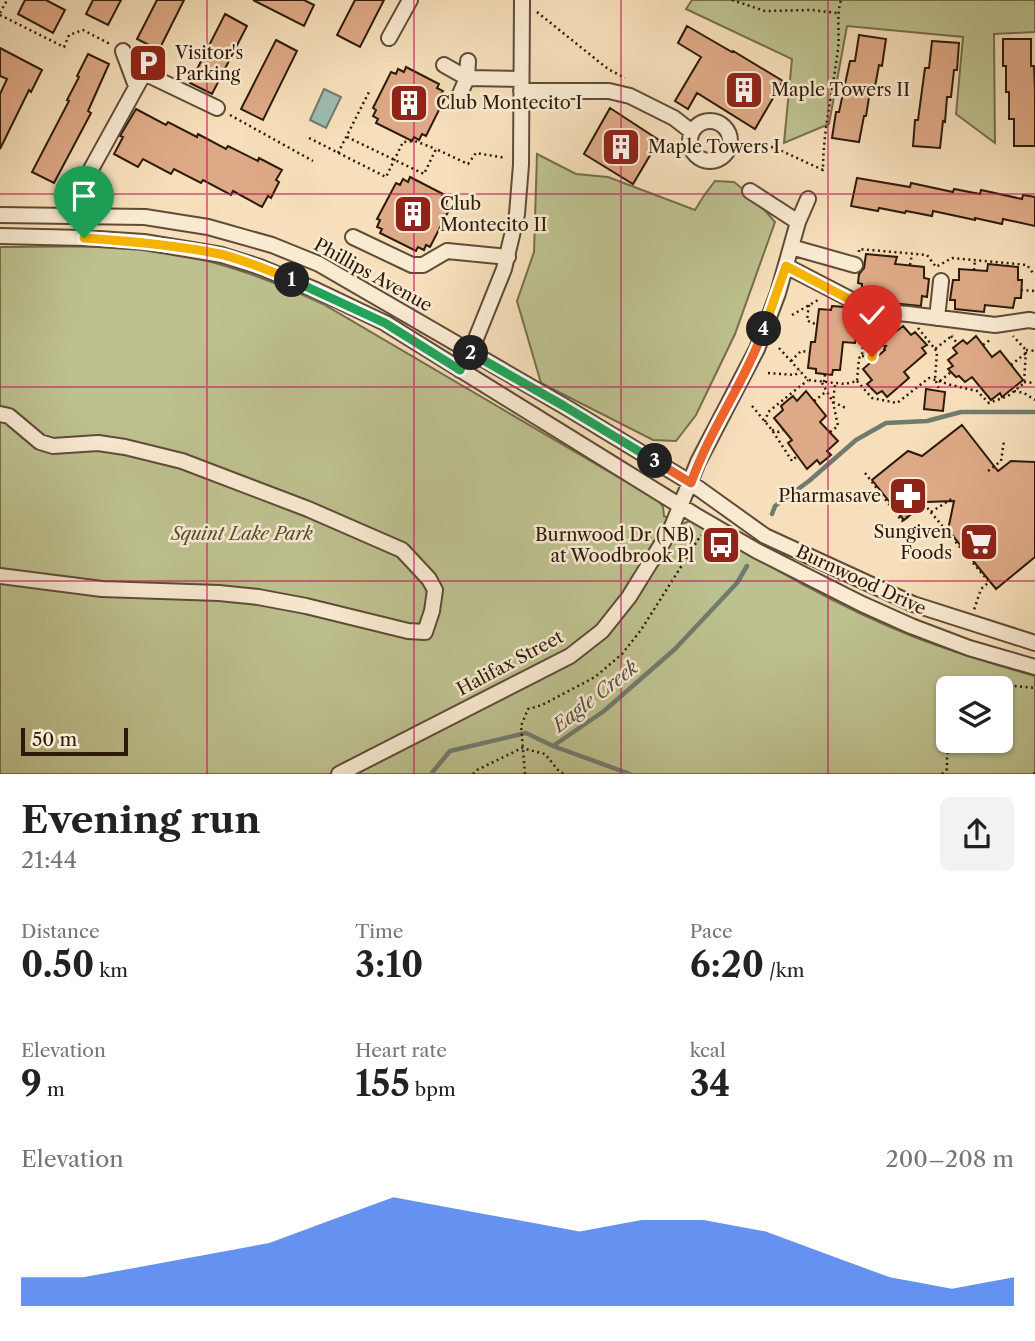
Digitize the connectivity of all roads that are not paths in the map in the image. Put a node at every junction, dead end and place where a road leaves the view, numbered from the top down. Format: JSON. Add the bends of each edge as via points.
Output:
{"nodes":[{"id":1,"x":410,"y":0,"type":"edge"},
{"id":2,"x":522,"y":0,"type":"edge"},
{"id":3,"x":389,"y":38,"type":"dead end"},
{"id":4,"x":123,"y":51,"type":"road end"},
{"id":5,"x":468,"y":61,"type":"dead end"},
{"id":6,"x":444,"y":65,"type":"dead end"},
{"id":7,"x":467,"y":78,"type":"junction"},
{"id":8,"x":521,"y":85,"type":"junction"},
{"id":9,"x":136,"y":86,"type":"junction"},
{"id":10,"x":460,"y":94,"type":"dead end"},
{"id":11,"x":217,"y":108,"type":"road end"},
{"id":12,"x":692,"y":132,"type":"junction"},
{"id":13,"x":750,"y":191,"type":"dead end"},
{"id":14,"x":808,"y":199,"type":"dead end"},
{"id":15,"x":0,"y":215,"type":"edge"},
{"id":16,"x":84,"y":216,"type":"junction"},
{"id":17,"x":798,"y":222,"type":"junction"},
{"id":18,"x":0,"y":236,"type":"edge"},
{"id":19,"x":353,"y":237,"type":"dead end"},
{"id":20,"x":84,"y":238,"type":"junction"},
{"id":21,"x":791,"y":247,"type":"junction"},
{"id":22,"x":508,"y":257,"type":"junction"},
{"id":23,"x":857,"y":262,"type":"road end"},
{"id":24,"x":786,"y":266,"type":"junction"},
{"id":25,"x":941,"y":281,"type":"dead end"},
{"id":26,"x":937,"y":318,"type":"junction"},
{"id":27,"x":1035,"y":320,"type":"edge"},
{"id":28,"x":469,"y":352,"type":"junction"},
{"id":29,"x":460,"y":370,"type":"junction"},
{"id":30,"x":0,"y":414,"type":"edge"},
{"id":31,"x":691,"y":483,"type":"junction"},
{"id":32,"x":681,"y":505,"type":"junction"},
{"id":33,"x":0,"y":576,"type":"edge"},
{"id":34,"x":1035,"y":643,"type":"edge"},
{"id":35,"x":1035,"y":667,"type":"edge"},
{"id":36,"x":339,"y":774,"type":"edge"}],
"edges":[{"from":1,"to":3,"type":"street"},
{"from":2,"to":8,"type":"street"},
{"from":4,"to":9,"type":"street"},
{"from":5,"to":7,"type":"street"},
{"from":6,"to":7,"type":"street"},
{"from":7,"to":8,"type":"street"},
{"from":7,"to":10,"type":"street"},
{"from":8,"to":12,"type":"street","via":[[630,96]]},
{"from":8,"to":22,"type":"street","via":[[519,194]]},
{"from":9,"to":11,"type":"street","via":[[144,72]]},
{"from":9,"to":16,"type":"street","via":[[84,182]]},
{"from":12,"to":12,"type":"street","via":[[701,123],[719,122],[730,137],[728,150],[719,159],[701,159],[692,150]]},
{"from":13,"to":17,"type":"street"},
{"from":14,"to":17,"type":"street","name":"Halifax Street"},
{"from":15,"to":16,"type":"street","name":"Phillips Avenue"},
{"from":16,"to":20,"type":"street"},
{"from":16,"to":28,"type":"street","name":"Phillips Avenue","via":[[145,217],[208,227],[272,245],[319,264]]},
{"from":17,"to":21,"type":"street","name":"Halifax Street"},
{"from":18,"to":20,"type":"street","name":"Phillips Avenue"},
{"from":19,"to":22,"type":"street","via":[[412,264],[423,264],[447,251]]},
{"from":20,"to":29,"type":"street","name":"Phillips Avenue","via":[[156,244],[222,255],[260,267],[385,323]]},
{"from":21,"to":23,"type":"street"},
{"from":21,"to":24,"type":"street","name":"Halifax Street"},
{"from":22,"to":28,"type":"street"},
{"from":24,"to":26,"type":"street","via":[[872,310]]},
{"from":24,"to":31,"type":"street","name":"Halifax Street","via":[[757,349]]},
{"from":25,"to":26,"type":"street"},
{"from":26,"to":27,"type":"street","via":[[1003,325]]},
{"from":28,"to":29,"type":"street"},
{"from":28,"to":31,"type":"street","name":"Phillips Avenue"},
{"from":29,"to":32,"type":"street","name":"Phillips Avenue"},
{"from":30,"to":33,"type":"street","via":[[9,416],[40,442],[53,446],[98,443],[182,461],[308,509],[402,550],[435,590],[425,632],[258,597],[102,589]]},
{"from":31,"to":32,"type":"street","name":"Halifax Street"},
{"from":31,"to":34,"type":"street","name":"Burnwood Drive","via":[[765,536],[859,580],[912,604]]},
{"from":32,"to":35,"type":"street","name":"Burnwood Drive","via":[[757,551],[862,604],[969,648]]},
{"from":32,"to":36,"type":"street","name":"Halifax Street","via":[[629,597],[601,631],[570,656]]}]}
